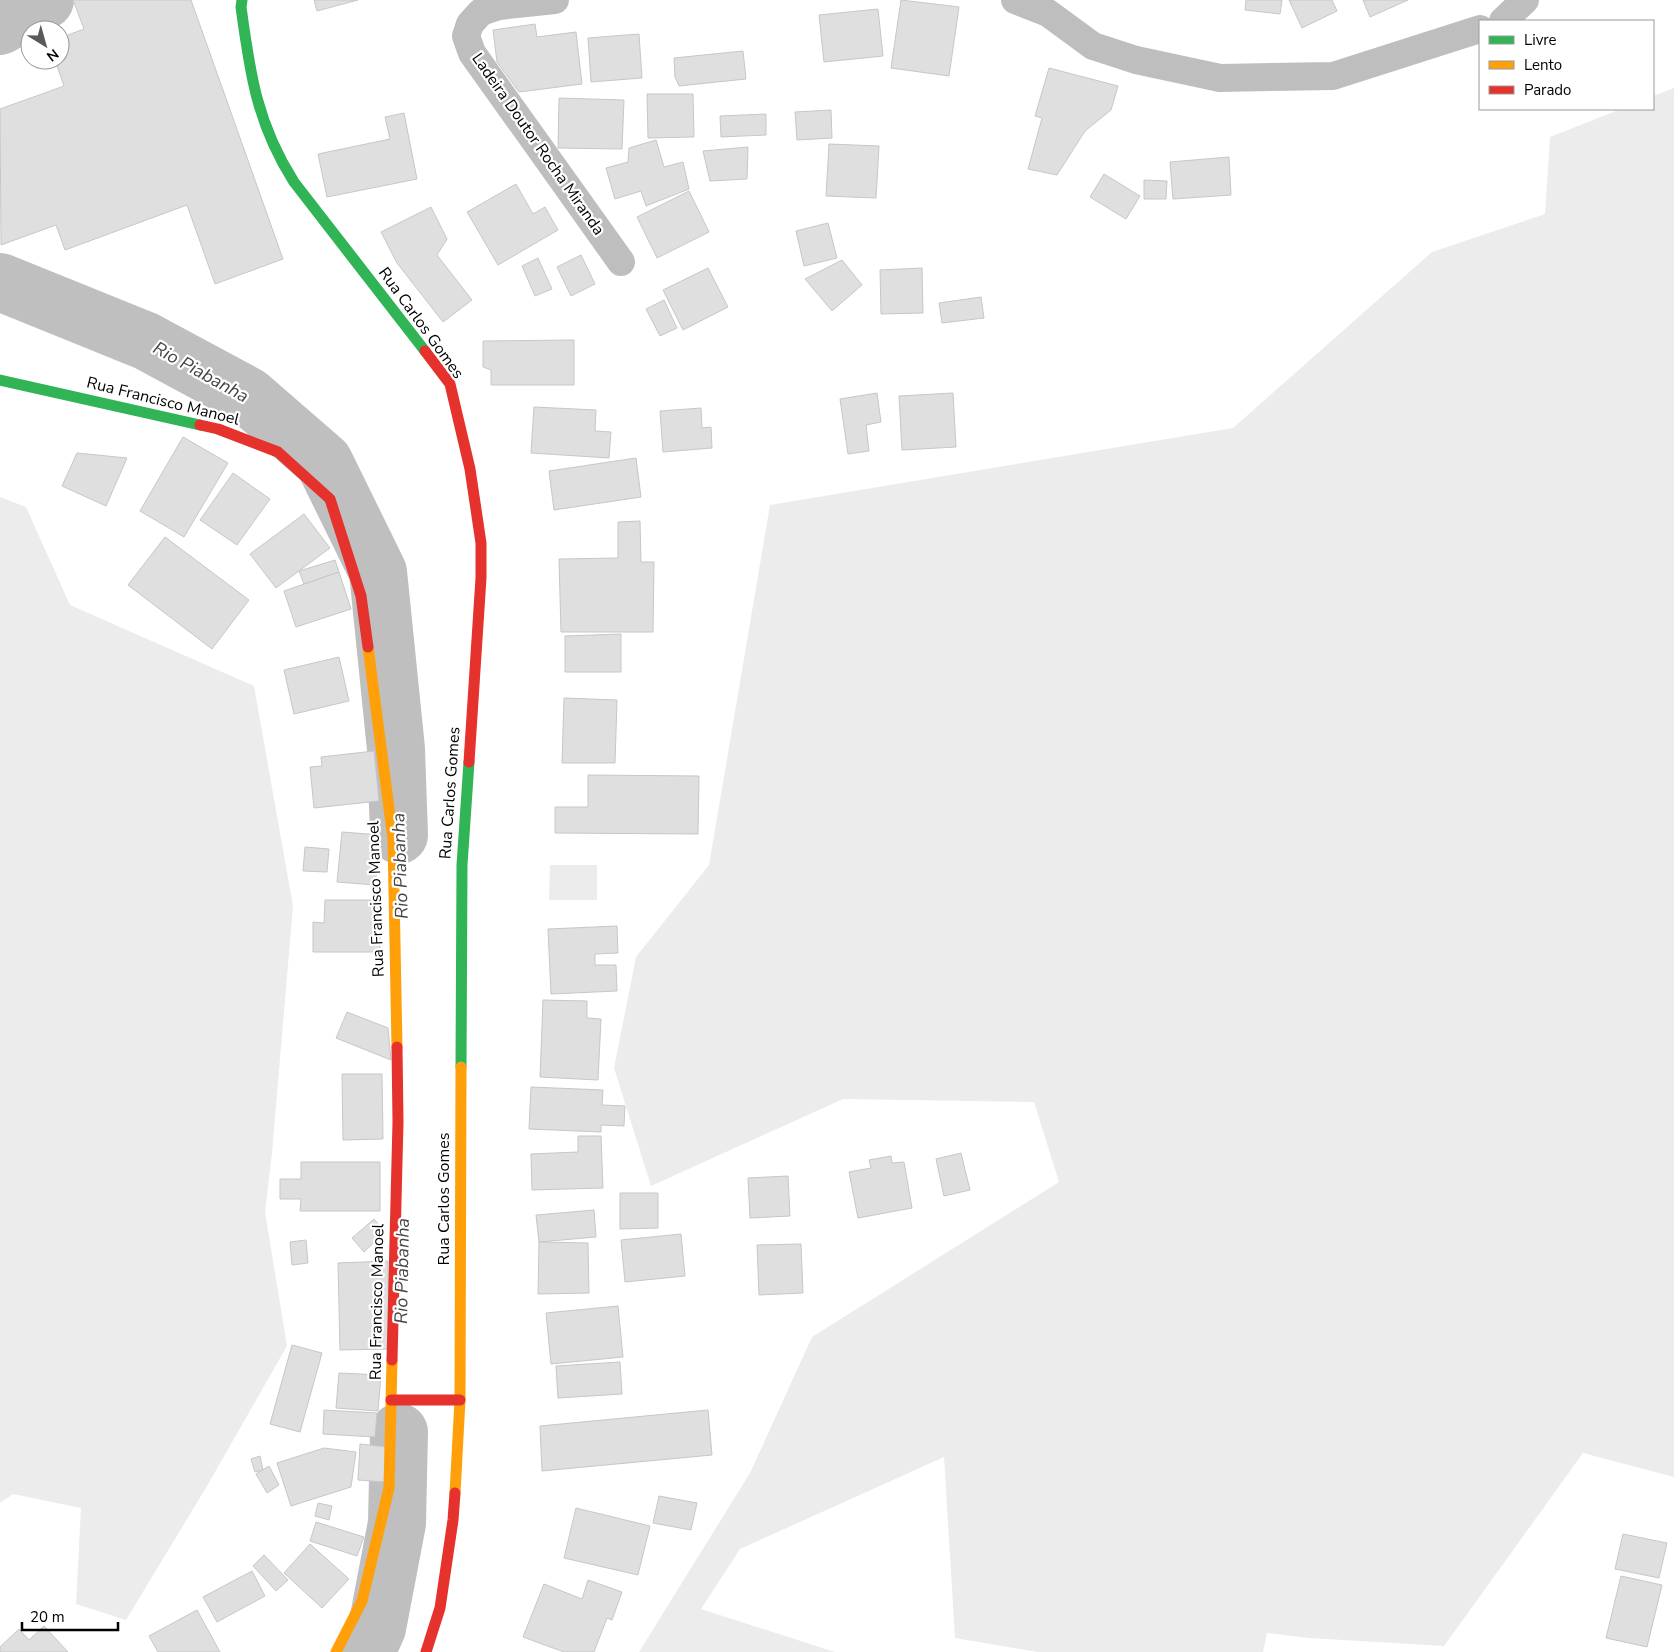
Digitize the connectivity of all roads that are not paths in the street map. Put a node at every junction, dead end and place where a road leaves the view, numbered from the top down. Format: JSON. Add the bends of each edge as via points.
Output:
{"nodes":[{"id":1,"x":242,"y":0,"type":"edge"},
{"id":2,"x":555,"y":0,"type":"edge"},
{"id":3,"x":1015,"y":0,"type":"edge"},
{"id":4,"x":1525,"y":0,"type":"edge"},
{"id":5,"x":1504,"y":20,"type":"edge"},
{"id":6,"x":1479,"y":29,"type":"edge"},
{"id":7,"x":621,"y":262,"type":"dead end"},
{"id":8,"x":0,"y":380,"type":"edge"},
{"id":9,"x":391,"y":1400,"type":"junction"},
{"id":10,"x":460,"y":1400,"type":"junction"},
{"id":11,"x":336,"y":1652,"type":"edge"},
{"id":12,"x":426,"y":1652,"type":"edge"}],
"edges":[{"from":1,"to":10,"type":"main road","name":"Rua Carlos Gomes","via":[[249,65],[274,148],[294,182],[450,384],[476,505],[481,578],[462,865]]},
{"from":2,"to":7,"type":"street","name":"Ladeira Doutor Rocha Miranda","via":[[499,6],[481,12],[470,24],[466,36],[472,53]]},
{"from":3,"to":6,"type":"street","via":[[1048,13],[1093,46],[1136,60],[1220,78],[1333,76]]},
{"from":4,"to":5,"type":"street"},
{"from":8,"to":9,"type":"main road","name":"Rua Francisco Manoel","via":[[218,429],[278,452],[330,499],[361,596],[393,839],[398,1122]]},
{"from":9,"to":10,"type":"main road"},
{"from":9,"to":11,"type":"main road","name":"Rua Francisco Manoel","via":[[389,1488],[362,1601]]},
{"from":10,"to":12,"type":"main road","name":"Rua Carlos Gomes","via":[[453,1520],[440,1608]]}]}
